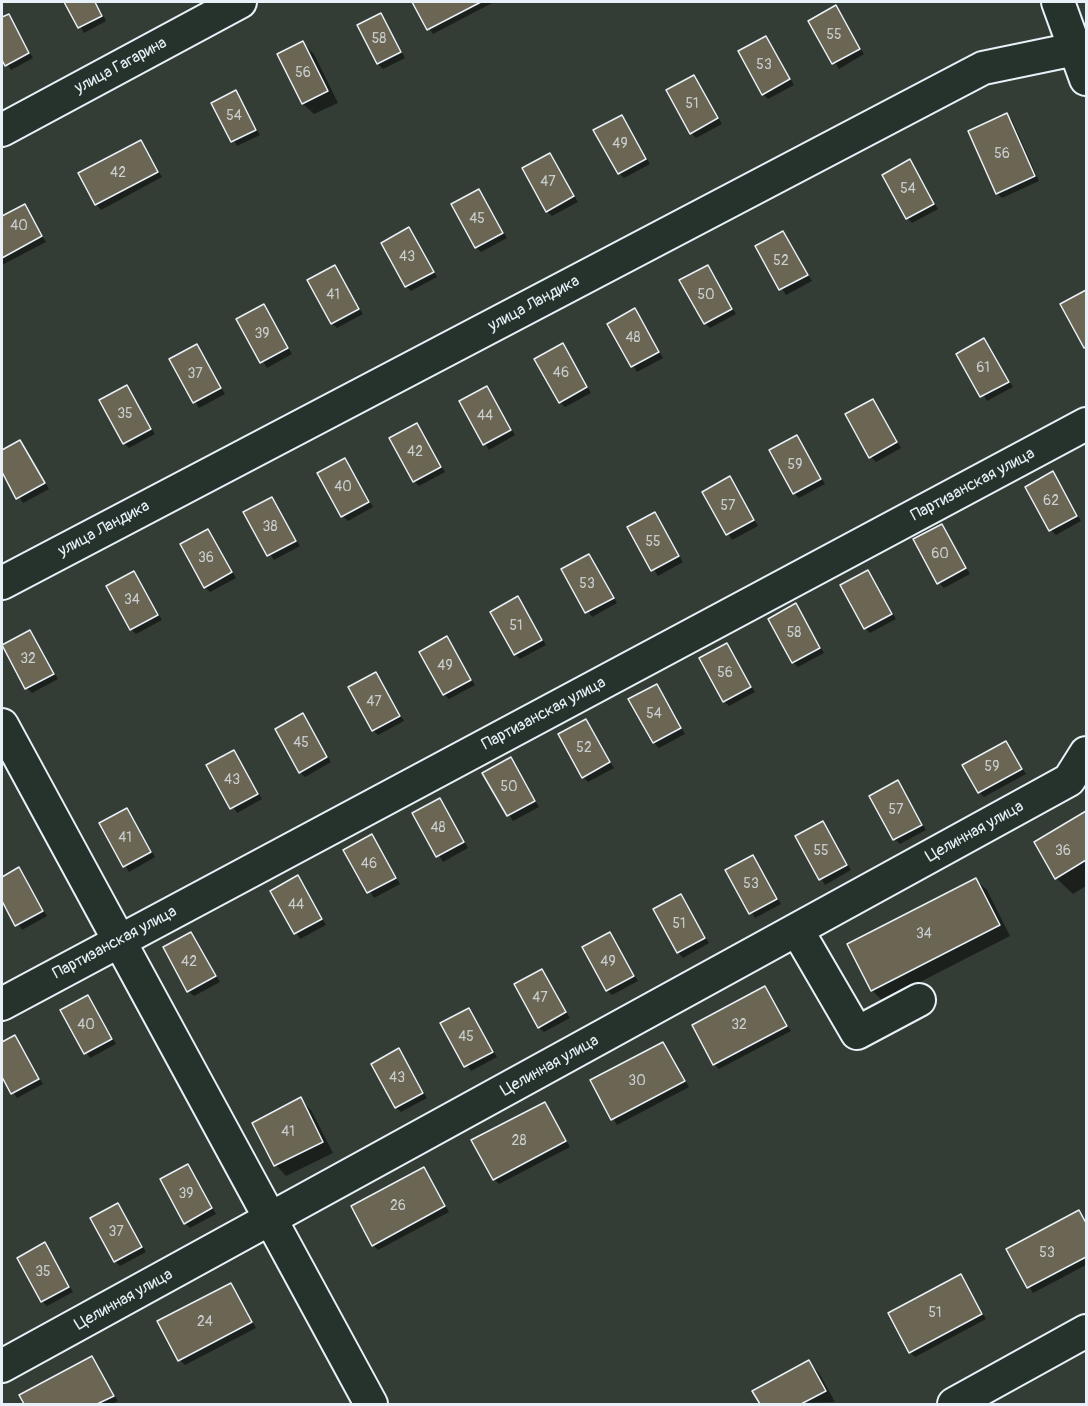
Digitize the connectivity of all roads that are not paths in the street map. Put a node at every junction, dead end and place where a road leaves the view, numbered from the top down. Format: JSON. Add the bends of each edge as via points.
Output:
{"nodes":[{"id":1,"x":240,"y":2,"type":"edge"},
{"id":2,"x":1058,"y":2,"type":"edge"},
{"id":3,"x":1075,"y":49,"type":"junction"},
{"id":4,"x":1086,"y":79,"type":"edge"},
{"id":5,"x":2,"y":130,"type":"edge"},
{"id":6,"x":1086,"y":424,"type":"edge"},
{"id":7,"x":2,"y":583,"type":"edge"},
{"id":8,"x":2,"y":725,"type":"edge"},
{"id":9,"x":1086,"y":753,"type":"edge"},
{"id":10,"x":797,"y":930,"type":"junction"},
{"id":11,"x":119,"y":941,"type":"junction"},
{"id":12,"x":919,"y":1000,"type":"dead end"},
{"id":13,"x":2,"y":1004,"type":"edge"},
{"id":14,"x":271,"y":1220,"type":"junction"},
{"id":15,"x":1086,"y":1330,"type":"edge"},
{"id":16,"x":2,"y":1366,"type":"edge"},
{"id":17,"x":371,"y":1404,"type":"edge"},
{"id":18,"x":954,"y":1404,"type":"edge"}],
"edges":[{"from":1,"to":5,"type":"street","name":"улица Гагарина"},
{"from":2,"to":3,"type":"street"},
{"from":3,"to":4,"type":"street"},
{"from":3,"to":7,"type":"street","name":"улица Ландика","via":[[983,68]]},
{"from":6,"to":11,"type":"street","name":"Партизанская улица"},
{"from":8,"to":11,"type":"street"},
{"from":9,"to":10,"type":"street","name":"Целинная улица","via":[[1069,780]]},
{"from":10,"to":12,"type":"street","via":[[857,1033]]},
{"from":10,"to":14,"type":"street","name":"Целинная улица"},
{"from":11,"to":13,"type":"street","name":"Партизанская улица"},
{"from":11,"to":14,"type":"street"},
{"from":14,"to":16,"type":"street","name":"Целинная улица"},
{"from":14,"to":17,"type":"street"},
{"from":15,"to":18,"type":"street"}]}
